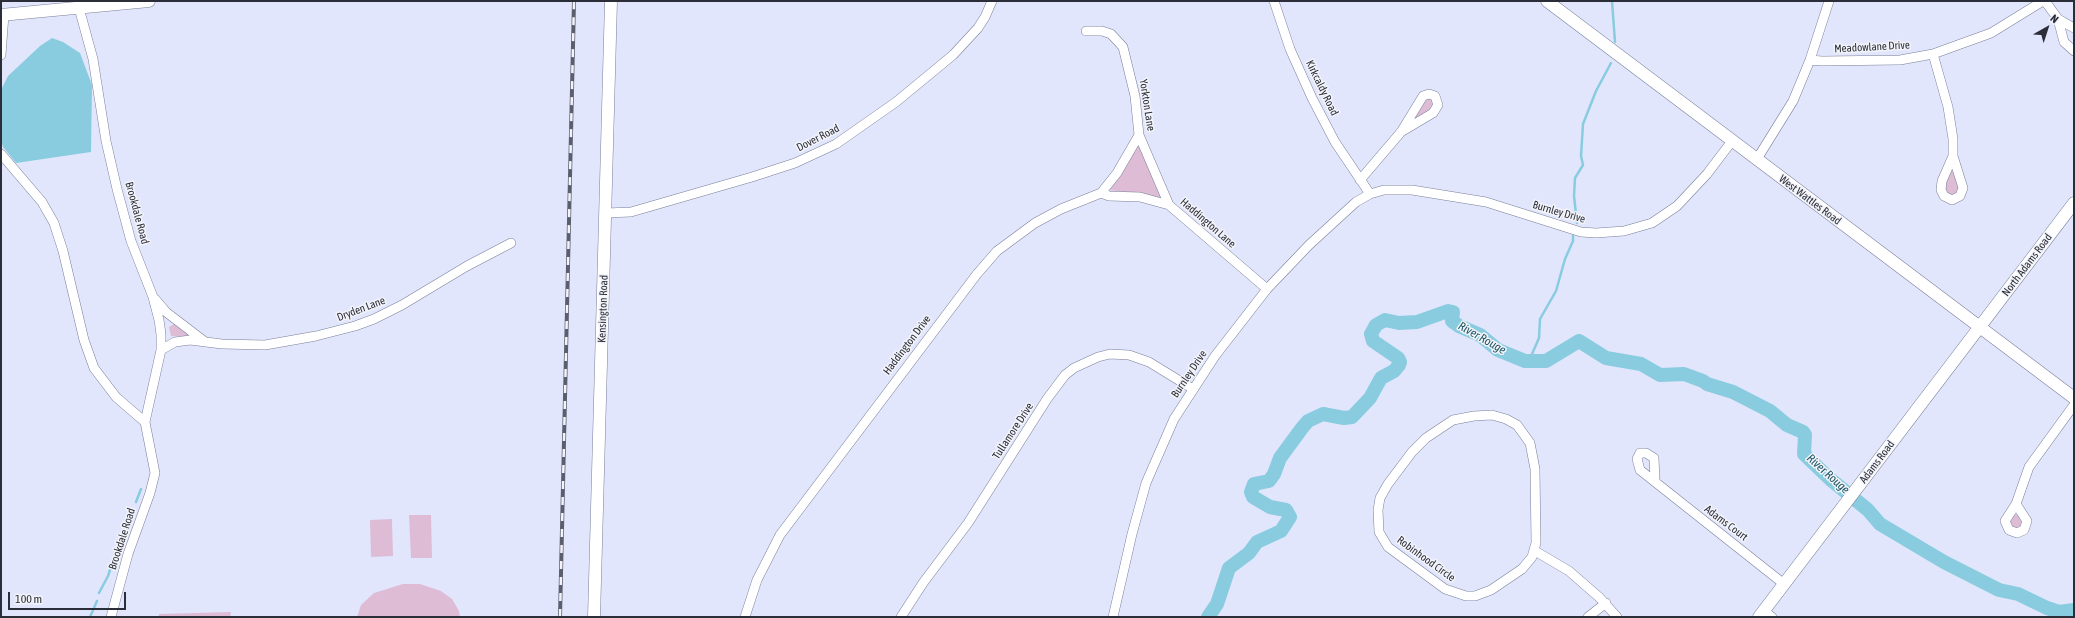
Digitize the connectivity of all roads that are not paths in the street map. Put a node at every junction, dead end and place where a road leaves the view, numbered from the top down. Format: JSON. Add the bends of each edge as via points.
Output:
{"nodes":[{"id":1,"x":149,"y":1,"type":"edge"},
{"id":2,"x":611,"y":1,"type":"edge"},
{"id":3,"x":992,"y":1,"type":"edge"},
{"id":4,"x":1274,"y":1,"type":"edge"},
{"id":5,"x":1546,"y":1,"type":"edge"},
{"id":6,"x":1829,"y":1,"type":"edge"},
{"id":7,"x":2044,"y":1,"type":"edge"},
{"id":8,"x":79,"y":8,"type":"junction"},
{"id":9,"x":2,"y":15,"type":"edge"},
{"id":10,"x":2058,"y":19,"type":"junction"},
{"id":11,"x":2074,"y":28,"type":"edge"},
{"id":12,"x":1086,"y":31,"type":"dead end"},
{"id":13,"x":2074,"y":51,"type":"edge"},
{"id":14,"x":1933,"y":54,"type":"junction"},
{"id":15,"x":1,"y":55,"type":"edge"},
{"id":16,"x":1810,"y":60,"type":"junction"},
{"id":17,"x":1401,"y":132,"type":"dead end"},
{"id":18,"x":1139,"y":135,"type":"junction"},
{"id":19,"x":1732,"y":141,"type":"junction"},
{"id":20,"x":1,"y":154,"type":"edge"},
{"id":21,"x":1953,"y":156,"type":"dead end"},
{"id":22,"x":1757,"y":159,"type":"junction"},
{"id":23,"x":1360,"y":180,"type":"junction"},
{"id":24,"x":1101,"y":193,"type":"junction"},
{"id":25,"x":1370,"y":194,"type":"junction"},
{"id":26,"x":2074,"y":203,"type":"edge"},
{"id":27,"x":1169,"y":205,"type":"junction"},
{"id":28,"x":606,"y":213,"type":"junction"},
{"id":29,"x":511,"y":243,"type":"dead end"},
{"id":30,"x":1267,"y":289,"type":"junction"},
{"id":31,"x":153,"y":297,"type":"junction"},
{"id":32,"x":1980,"y":326,"type":"junction"},
{"id":33,"x":204,"y":340,"type":"junction"},
{"id":34,"x":161,"y":350,"type":"junction"},
{"id":35,"x":1193,"y":389,"type":"junction"},
{"id":36,"x":2074,"y":398,"type":"edge"},
{"id":37,"x":2074,"y":405,"type":"edge"},
{"id":38,"x":145,"y":422,"type":"junction"},
{"id":39,"x":1655,"y":480,"type":"dead end"},
{"id":40,"x":2016,"y":504,"type":"dead end"},
{"id":41,"x":1534,"y":551,"type":"junction"},
{"id":42,"x":1784,"y":584,"type":"junction"},
{"id":43,"x":1606,"y":603,"type":"junction"},
{"id":44,"x":1765,"y":615,"type":"edge"},
{"id":45,"x":111,"y":617,"type":"edge"},
{"id":46,"x":594,"y":617,"type":"edge"},
{"id":47,"x":745,"y":617,"type":"edge"},
{"id":48,"x":901,"y":617,"type":"edge"},
{"id":49,"x":1113,"y":617,"type":"edge"},
{"id":50,"x":1588,"y":617,"type":"edge"},
{"id":51,"x":1617,"y":617,"type":"edge"}],
"edges":[{"from":1,"to":8,"type":"street"},
{"from":2,"to":28,"type":"street","name":"Kensington Road"},
{"from":3,"to":28,"type":"street","name":"Dover Road","via":[[978,28],[953,55],[896,102],[836,144],[795,163],[752,177],[650,207],[622,213]]},
{"from":4,"to":23,"type":"street","name":"Kirkcaldy Road","via":[[1290,49],[1310,94],[1335,142]]},
{"from":5,"to":19,"type":"street","name":"West Wattles Road"},
{"from":6,"to":16,"type":"street"},
{"from":7,"to":10,"type":"street"},
{"from":7,"to":14,"type":"street","name":"Meadowlane Drive","via":[[1991,33]]},
{"from":8,"to":9,"type":"street"},
{"from":8,"to":31,"type":"street","name":"Brookdale Road","via":[[93,59],[106,141],[117,189],[131,241]]},
{"from":9,"to":15,"type":"street"},
{"from":10,"to":11,"type":"street"},
{"from":10,"to":13,"type":"street","via":[[2064,42]]},
{"from":12,"to":18,"type":"street","name":"Yorkton Lane","via":[[1111,34],[1122,47],[1135,96]]},
{"from":14,"to":16,"type":"street","name":"Meadowlane Drive","via":[[1900,60]]},
{"from":14,"to":21,"type":"street","via":[[1950,118]]},
{"from":16,"to":22,"type":"street","via":[[1793,101]]},
{"from":17,"to":23,"type":"street"},
{"from":18,"to":24,"type":"street","name":"Haddington Drive","via":[[1117,173]]},
{"from":18,"to":27,"type":"street","name":"Yorkton Lane"},
{"from":19,"to":22,"type":"street","name":"West Wattles Road"},
{"from":19,"to":25,"type":"street","name":"Burnley Drive","via":[[1678,206],[1652,223],[1624,231],[1581,232],[1486,202],[1440,193],[1397,189]]},
{"from":20,"to":38,"type":"street","via":[[42,202],[54,223],[84,340],[94,368],[116,397]]},
{"from":22,"to":32,"type":"street","name":"West Wattles Road"},
{"from":23,"to":25,"type":"street"},
{"from":24,"to":27,"type":"street","name":"Haddington Lane","via":[[1109,196],[1140,197]]},
{"from":24,"to":47,"type":"street","name":"Haddington Drive","via":[[1035,223],[997,251],[977,274],[780,535],[756,580]]},
{"from":25,"to":30,"type":"street","name":"Burnley Drive","via":[[1338,218]]},
{"from":26,"to":32,"type":"street","name":"North Adams Road"},
{"from":27,"to":30,"type":"street","name":"Haddington Lane"},
{"from":28,"to":46,"type":"street","name":"Kensington Road"},
{"from":29,"to":33,"type":"street","name":"Dryden Lane","via":[[402,305],[355,326],[265,345],[222,344]]},
{"from":30,"to":35,"type":"street","name":"Burnley Drive"},
{"from":31,"to":33,"type":"street","name":"Dryden Lane","via":[[166,312]]},
{"from":31,"to":34,"type":"street","name":"Brookdale Road","via":[[159,320]]},
{"from":32,"to":36,"type":"street","name":"West Wattles Road"},
{"from":32,"to":42,"type":"street","name":"Adams Road"},
{"from":33,"to":34,"type":"street","name":"Dryden Lane","via":[[175,342]]},
{"from":34,"to":38,"type":"street","name":"Brookdale Road"},
{"from":35,"to":48,"type":"street","name":"Tullamore Drive","via":[[1149,362],[1129,355],[1110,354],[1074,368],[1047,399],[968,523]]},
{"from":35,"to":49,"type":"street","name":"Burnley Drive","via":[[1174,419],[1146,482]]},
{"from":37,"to":40,"type":"street","via":[[2031,463]]},
{"from":38,"to":45,"type":"street","name":"Brookdale Road","via":[[155,473],[128,554]]},
{"from":39,"to":42,"type":"street","name":"Adams Court"},
{"from":41,"to":41,"type":"street","name":"Robinhood Circle","via":[[1522,569],[1491,590],[1475,596],[1459,595],[1420,572],[1385,543],[1377,523],[1380,498],[1402,464],[1434,431],[1453,420],[1482,415],[1499,417],[1522,429],[1533,451]]},
{"from":41,"to":43,"type":"street","via":[[1569,571]]},
{"from":42,"to":44,"type":"street","name":"Adams Road"},
{"from":43,"to":50,"type":"street"},
{"from":43,"to":51,"type":"street"}]}
